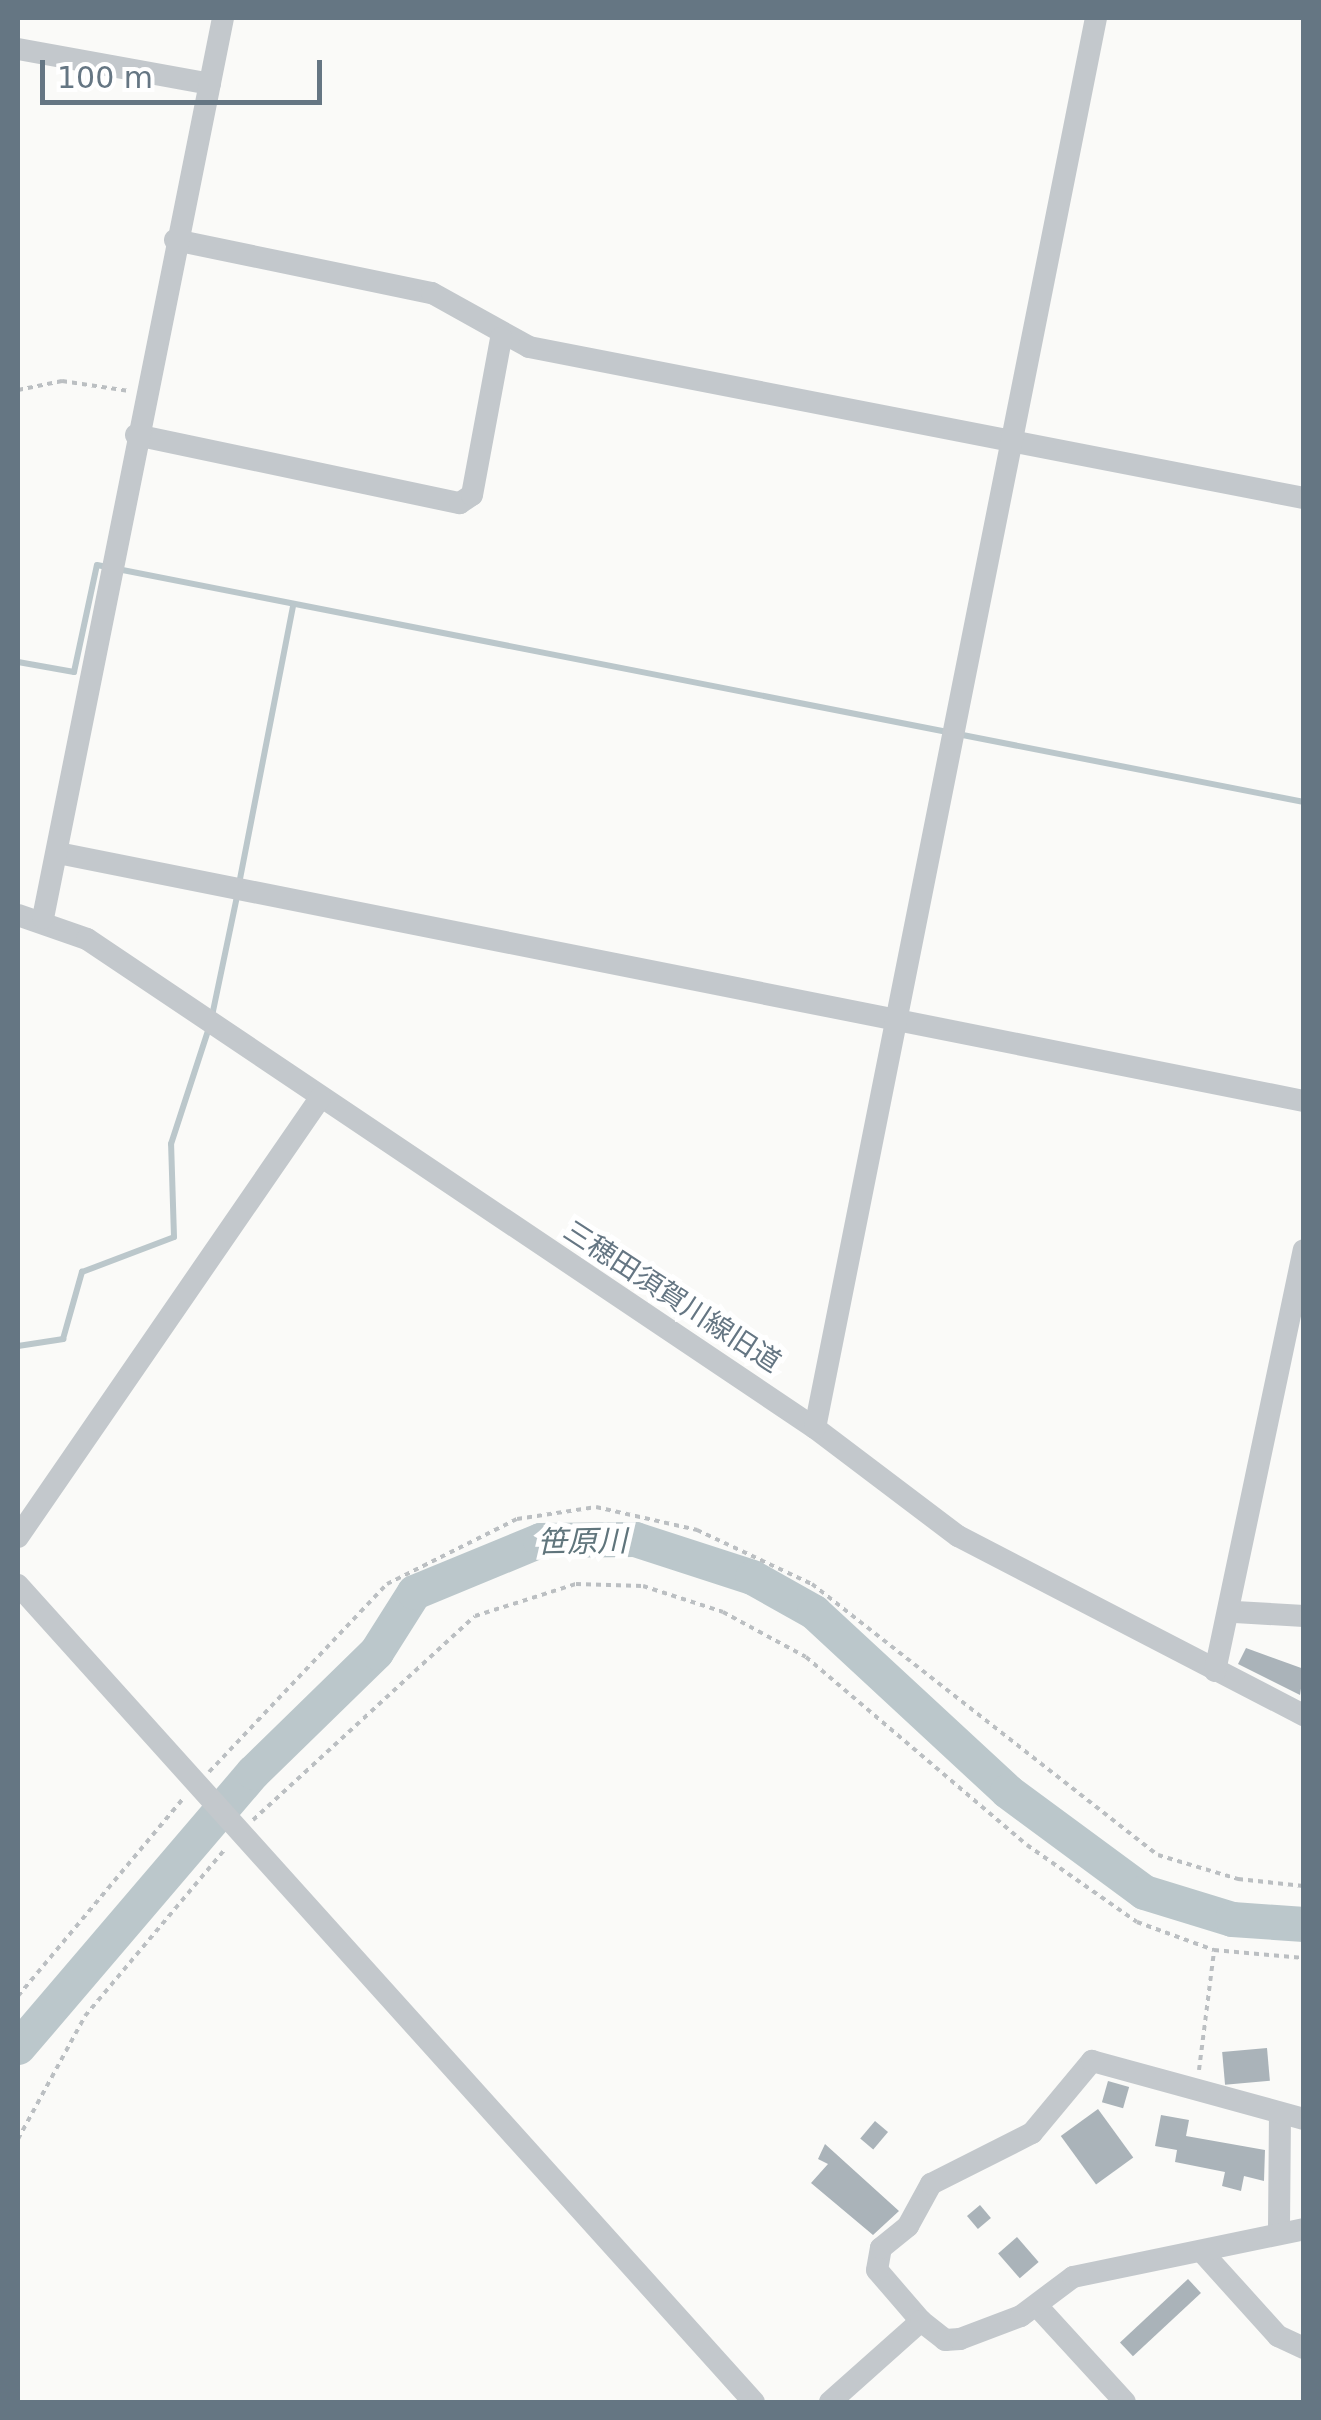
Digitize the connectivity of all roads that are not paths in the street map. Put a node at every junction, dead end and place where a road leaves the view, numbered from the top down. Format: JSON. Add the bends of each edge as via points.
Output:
{"nodes":[{"id":1,"x":222,"y":18,"type":"edge"},
{"id":2,"x":1096,"y":18,"type":"edge"},
{"id":3,"x":18,"y":49,"type":"edge"},
{"id":4,"x":210,"y":84,"type":"junction"},
{"id":5,"x":175,"y":240,"type":"junction"},
{"id":6,"x":501,"y":338,"type":"junction"},
{"id":7,"x":136,"y":434,"type":"junction"},
{"id":8,"x":1015,"y":440,"type":"junction"},
{"id":9,"x":1304,"y":498,"type":"edge"},
{"id":10,"x":58,"y":854,"type":"junction"},
{"id":11,"x":18,"y":915,"type":"edge"},
{"id":12,"x":44,"y":918,"type":"junction"},
{"id":13,"x":900,"y":1019,"type":"junction"},
{"id":14,"x":320,"y":1098,"type":"junction"},
{"id":15,"x":1304,"y":1101,"type":"edge"},
{"id":16,"x":1304,"y":1250,"type":"edge"},
{"id":17,"x":815,"y":1428,"type":"junction"},
{"id":18,"x":18,"y":1536,"type":"edge"},
{"id":19,"x":18,"y":1585,"type":"edge"},
{"id":20,"x":1235,"y":1612,"type":"junction"},
{"id":21,"x":1304,"y":1616,"type":"edge"},
{"id":22,"x":1215,"y":1671,"type":"junction"},
{"id":23,"x":1304,"y":1715,"type":"edge"},
{"id":24,"x":1280,"y":2114,"type":"junction"},
{"id":25,"x":1304,"y":2119,"type":"edge"},
{"id":26,"x":1280,"y":2227,"type":"junction"},
{"id":27,"x":1304,"y":2229,"type":"edge"},
{"id":28,"x":1203,"y":2253,"type":"junction"},
{"id":29,"x":1037,"y":2306,"type":"junction"},
{"id":30,"x":921,"y":2320,"type":"junction"},
{"id":31,"x":1304,"y":2348,"type":"edge"},
{"id":32,"x":754,"y":2402,"type":"edge"},
{"id":33,"x":830,"y":2402,"type":"edge"},
{"id":34,"x":1125,"y":2402,"type":"edge"}],
"edges":[{"from":1,"to":4,"type":"street"},
{"from":2,"to":8,"type":"street"},
{"from":3,"to":4,"type":"street"},
{"from":4,"to":5,"type":"street"},
{"from":5,"to":6,"type":"street","via":[[432,293]]},
{"from":5,"to":7,"type":"street"},
{"from":6,"to":7,"type":"street","via":[[472,495],[460,503]]},
{"from":6,"to":8,"type":"street"},
{"from":7,"to":10,"type":"street"},
{"from":8,"to":9,"type":"street"},
{"from":8,"to":13,"type":"street"},
{"from":10,"to":12,"type":"street"},
{"from":10,"to":13,"type":"street"},
{"from":11,"to":12,"type":"street","name":"三穂田須賀川線旧道"},
{"from":12,"to":14,"type":"street","name":"三穂田須賀川線旧道"},
{"from":13,"to":15,"type":"street"},
{"from":13,"to":17,"type":"street"},
{"from":14,"to":17,"type":"street","name":"三穂田須賀川線旧道"},
{"from":14,"to":18,"type":"street"},
{"from":16,"to":20,"type":"street"},
{"from":17,"to":22,"type":"street","name":"三穂田須賀川線旧道","via":[[958,1536]]},
{"from":19,"to":32,"type":"street"},
{"from":20,"to":21,"type":"street"},
{"from":20,"to":22,"type":"street"},
{"from":22,"to":23,"type":"street","name":"三穂田須賀川線旧道"},
{"from":24,"to":25,"type":"street"},
{"from":24,"to":26,"type":"street"},
{"from":24,"to":30,"type":"street","via":[[1196,2084],[1092,2061],[1032,2132],[935,2180],[875,2262]]},
{"from":26,"to":27,"type":"street"},
{"from":26,"to":28,"type":"street"},
{"from":28,"to":29,"type":"street","via":[[1074,2277]]},
{"from":28,"to":31,"type":"street","via":[[1278,2336]]},
{"from":29,"to":30,"type":"street","via":[[960,2339],[944,2340]]},
{"from":29,"to":34,"type":"street"},
{"from":30,"to":33,"type":"street"}]}
